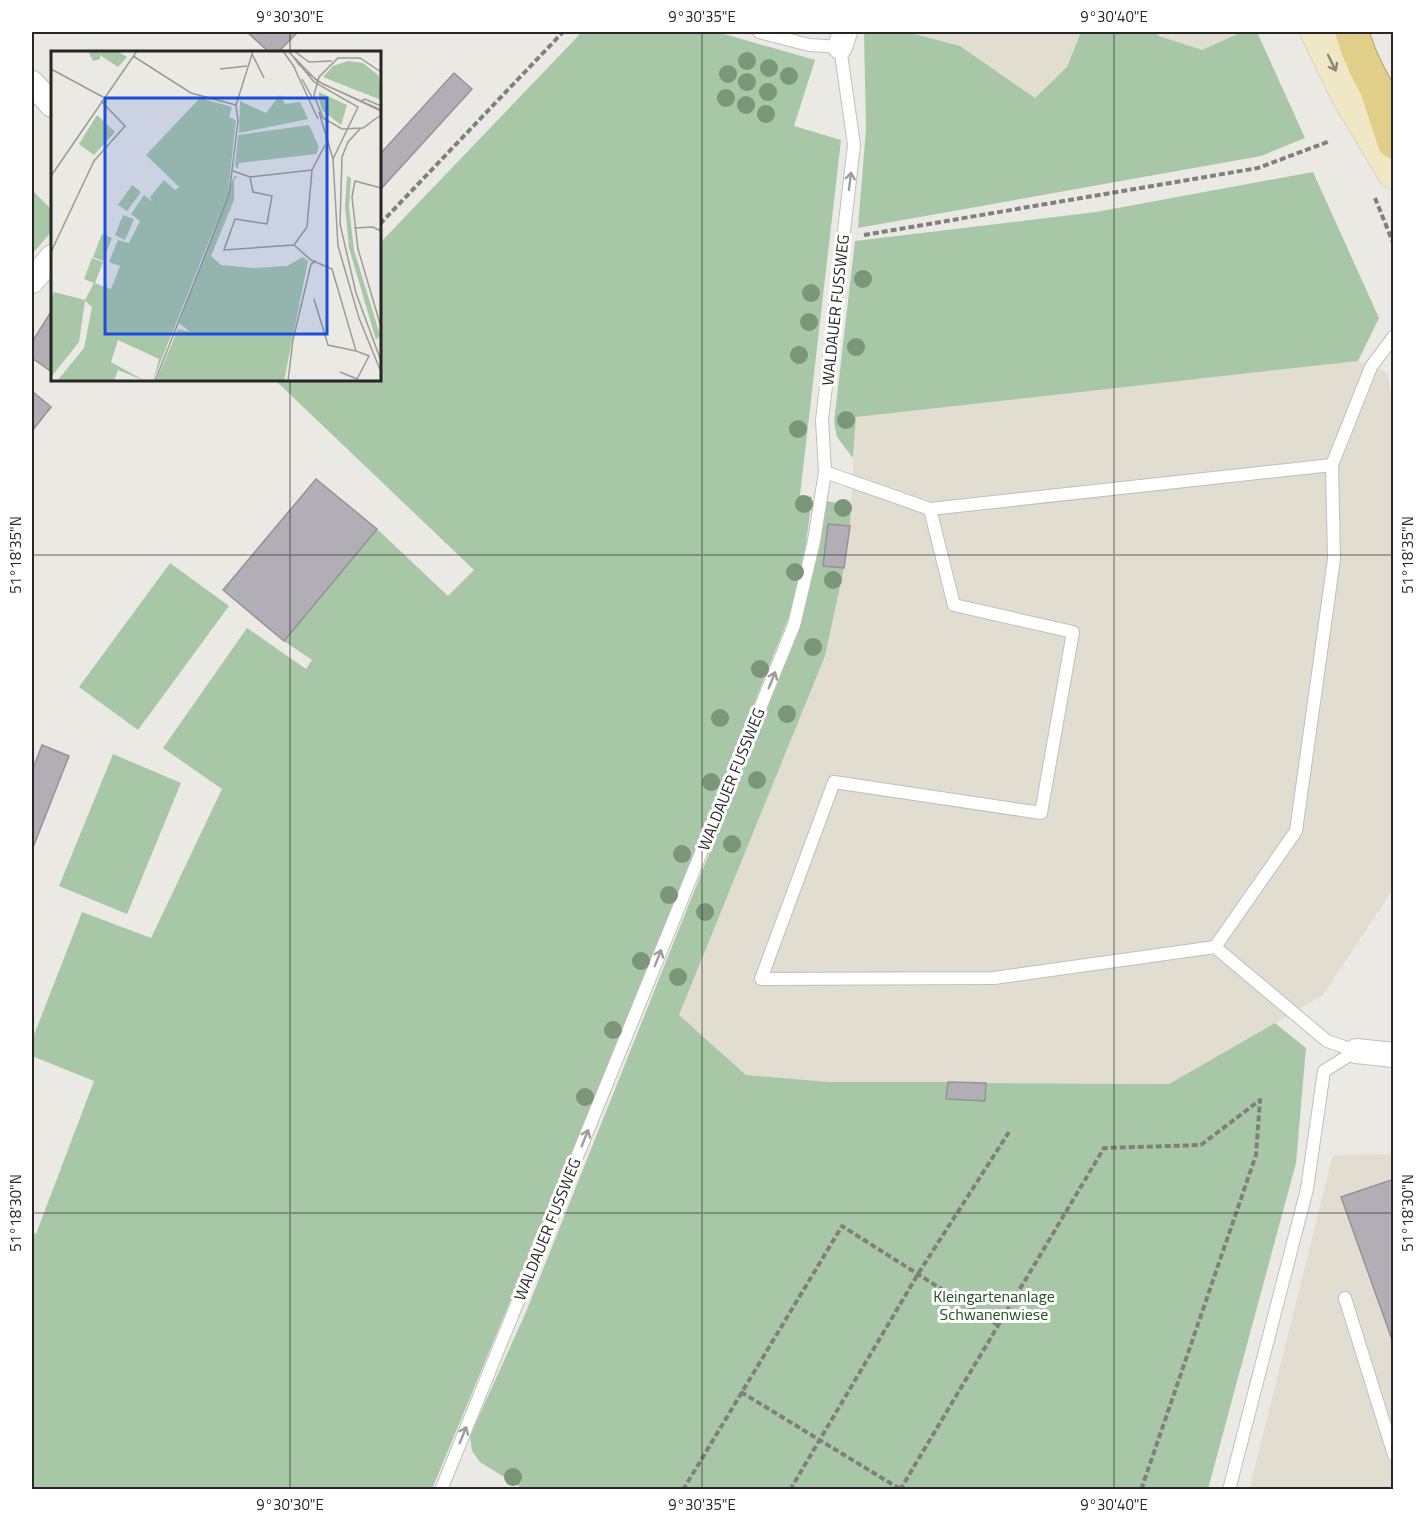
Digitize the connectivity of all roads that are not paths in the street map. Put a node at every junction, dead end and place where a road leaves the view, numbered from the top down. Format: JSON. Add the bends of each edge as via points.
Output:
{"nodes":[{"id":1,"x":759,"y":32,"type":"edge"},
{"id":2,"x":1317,"y":32,"type":"edge"},
{"id":3,"x":1352,"y":32,"type":"edge"},
{"id":4,"x":842,"y":39,"type":"edge"},
{"id":5,"x":32,"y":83,"type":"edge"},
{"id":6,"x":1386,"y":103,"type":"edge"},
{"id":7,"x":51,"y":104,"type":"edge"},
{"id":8,"x":1394,"y":142,"type":"edge"},
{"id":9,"x":1394,"y":173,"type":"edge"},
{"id":10,"x":51,"y":259,"type":"edge"},
{"id":11,"x":32,"y":281,"type":"edge"},
{"id":12,"x":1394,"y":336,"type":"edge"},
{"id":13,"x":1332,"y":465,"type":"junction"},
{"id":14,"x":825,"y":472,"type":"junction"},
{"id":15,"x":930,"y":509,"type":"junction"},
{"id":16,"x":1215,"y":947,"type":"junction"},
{"id":17,"x":1356,"y":1051,"type":"junction"},
{"id":18,"x":1394,"y":1055,"type":"edge"},
{"id":19,"x":1345,"y":1298,"type":"dead end"},
{"id":20,"x":1394,"y":1455,"type":"edge"},
{"id":21,"x":441,"y":1490,"type":"edge"},
{"id":22,"x":1229,"y":1490,"type":"edge"}],
"edges":[{"from":1,"to":4,"type":"lane","via":[[809,45]]},
{"from":2,"to":9,"type":"main road","one_way":true,"via":[[1347,94]]},
{"from":3,"to":6,"type":"main road","via":[[1367,71]]},
{"from":14,"to":4,"type":"lane","name":"WALDAUER FUSSWEG","one_way":true,"via":[[822,420],[855,145]]},
{"from":5,"to":7,"type":"street"},
{"from":6,"to":8,"type":"main road"},
{"from":10,"to":11,"type":"street"},
{"from":12,"to":13,"type":"lane","via":[[1371,367]]},
{"from":13,"to":15,"type":"lane"},
{"from":13,"to":16,"type":"lane","via":[[1334,559],[1296,831]]},
{"from":14,"to":15,"type":"lane"},
{"from":21,"to":14,"type":"lane","name":"WALDAUER FUSSWEG","one_way":true,"via":[[794,625]]},
{"from":15,"to":16,"type":"lane","via":[[954,605],[1073,632],[1041,813],[834,782],[761,979],[994,978]]},
{"from":16,"to":17,"type":"lane","via":[[1327,1041]]},
{"from":17,"to":18,"type":"street"},
{"from":17,"to":22,"type":"lane","via":[[1324,1071],[1307,1190]]},
{"from":19,"to":20,"type":"lane"}]}
